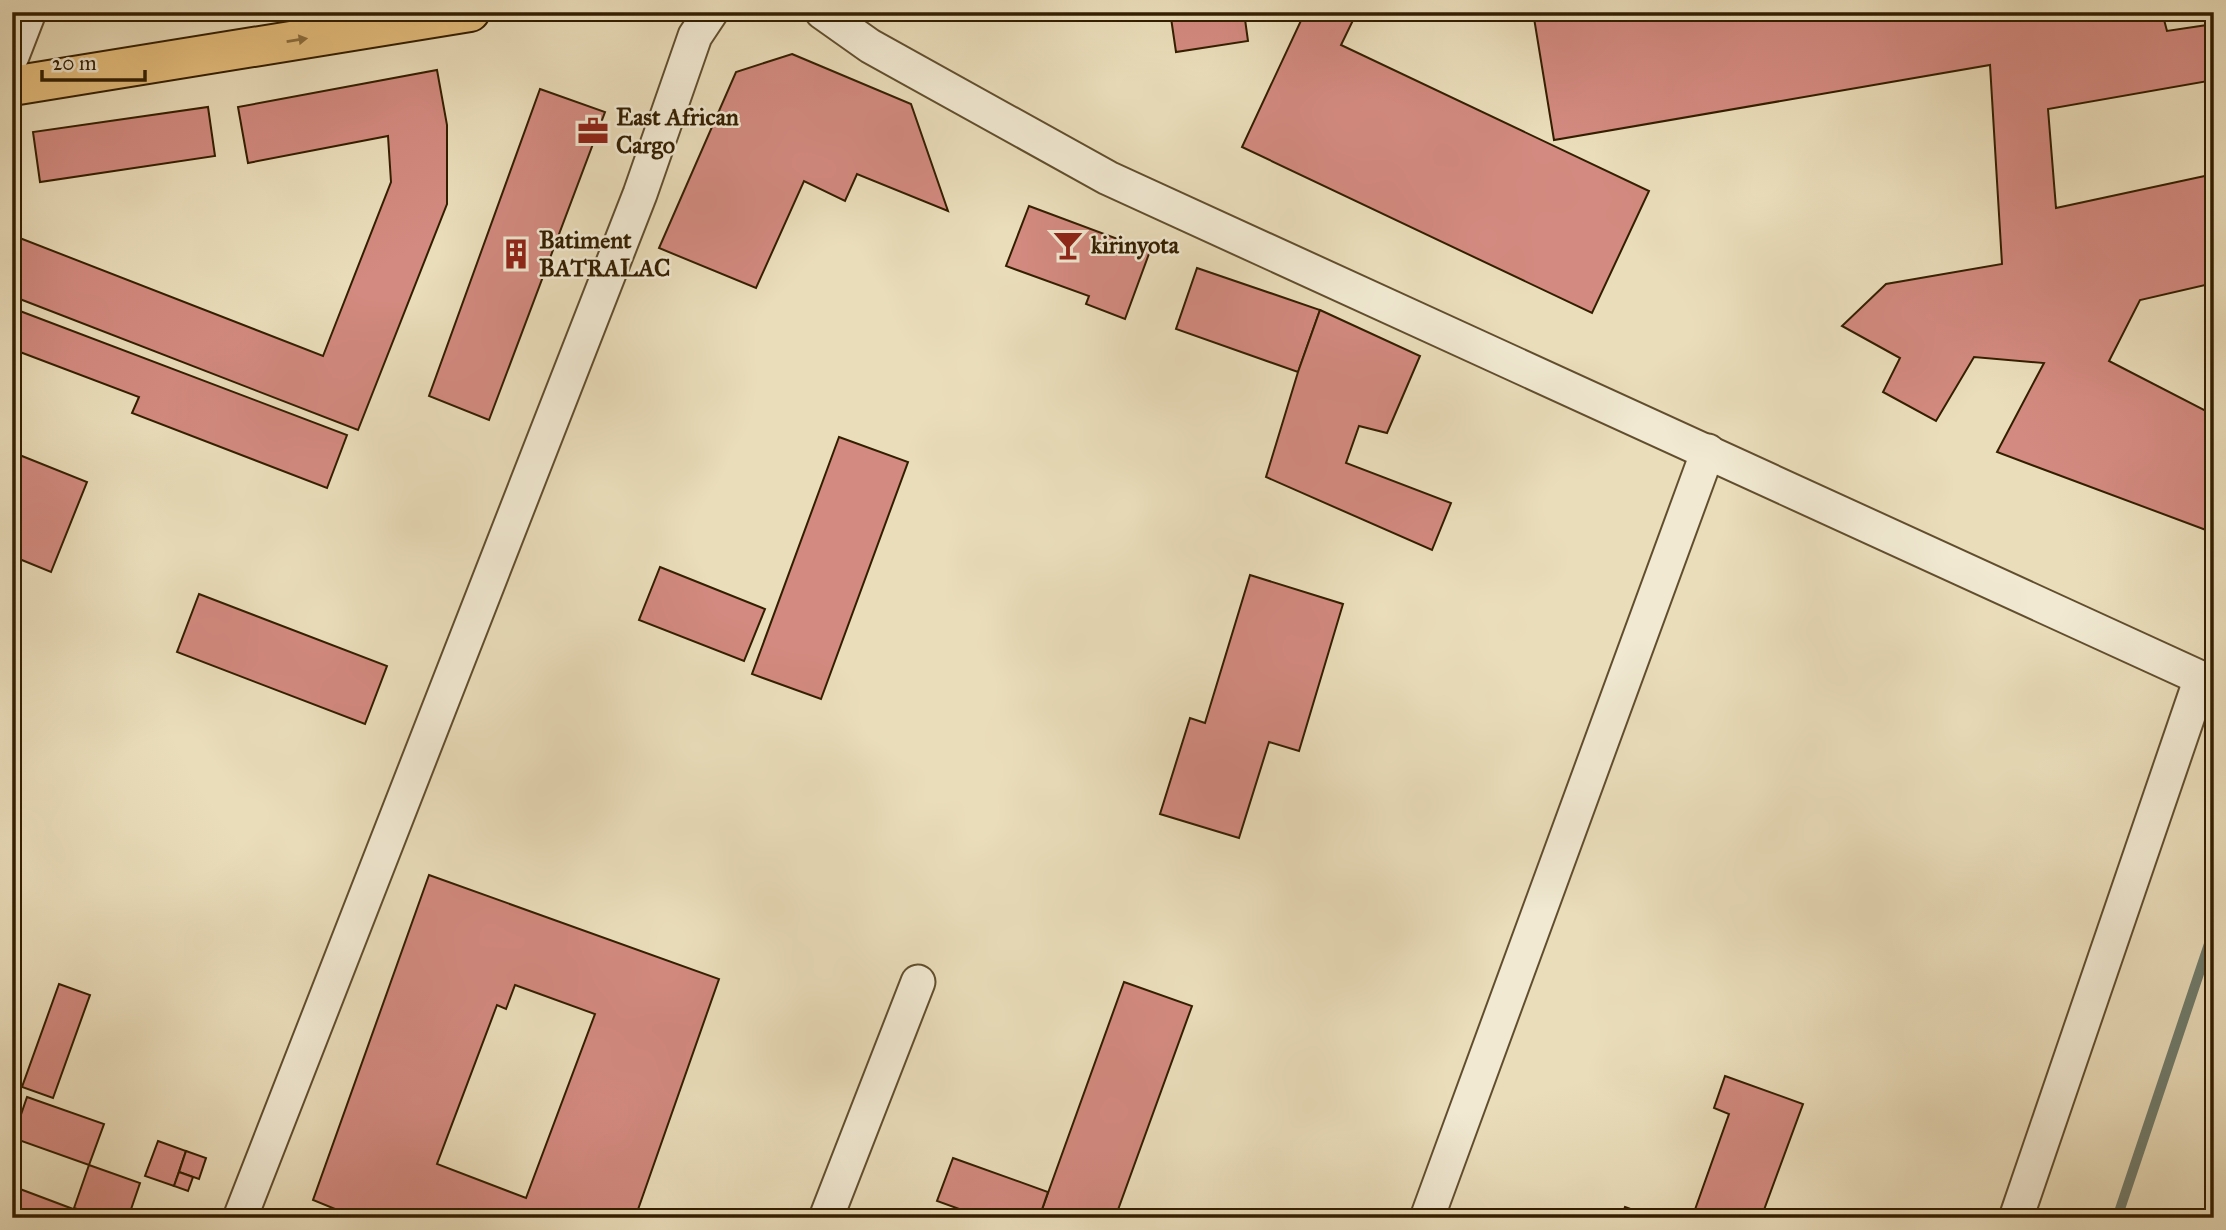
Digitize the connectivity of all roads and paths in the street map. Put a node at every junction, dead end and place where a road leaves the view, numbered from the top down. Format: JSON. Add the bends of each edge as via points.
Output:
{"nodes":[{"id":1,"x":29,"y":12,"type":"edge"},
{"id":2,"x":470,"y":12,"type":"edge"},
{"id":3,"x":711,"y":12,"type":"edge"},
{"id":4,"x":822,"y":12,"type":"edge"},
{"id":5,"x":12,"y":56,"type":"edge"},
{"id":6,"x":12,"y":86,"type":"edge"},
{"id":7,"x":1708,"y":452,"type":"junction"},
{"id":8,"x":2207,"y":681,"type":"edge"},
{"id":9,"x":918,"y":982,"type":"dead end"},
{"id":10,"x":240,"y":1218,"type":"edge"},
{"id":11,"x":826,"y":1218,"type":"edge"},
{"id":12,"x":1427,"y":1218,"type":"edge"},
{"id":13,"x":2016,"y":1218,"type":"edge"}],
"edges":[{"from":1,"to":5,"type":"street"},
{"from":6,"to":2,"type":"main road","one_way":true},
{"from":3,"to":10,"type":"street","via":[[695,36],[640,194]]},
{"from":4,"to":7,"type":"street","via":[[870,46],[1108,178]]},
{"from":7,"to":8,"type":"street"},
{"from":7,"to":12,"type":"street"},
{"from":8,"to":13,"type":"street"},
{"from":9,"to":11,"type":"street"}]}
